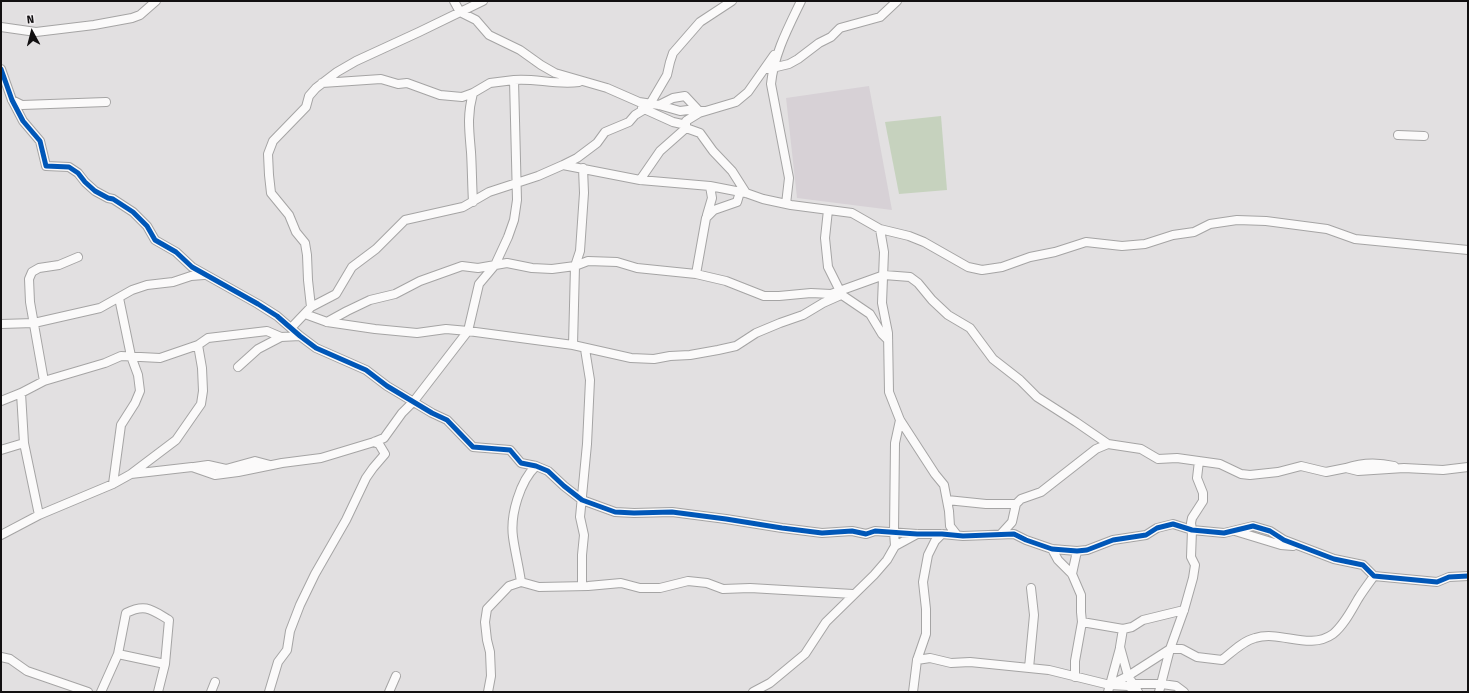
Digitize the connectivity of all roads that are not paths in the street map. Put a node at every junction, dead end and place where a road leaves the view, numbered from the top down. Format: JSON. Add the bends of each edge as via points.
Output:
{"nodes":[{"id":1,"x":156,"y":1,"type":"edge"},
{"id":2,"x":454,"y":1,"type":"edge"},
{"id":3,"x":483,"y":1,"type":"edge"},
{"id":4,"x":732,"y":1,"type":"edge"},
{"id":5,"x":801,"y":1,"type":"edge"},
{"id":6,"x":897,"y":1,"type":"edge"},
{"id":7,"x":460,"y":12,"type":"junction"},
{"id":8,"x":1,"y":26,"type":"edge"},
{"id":9,"x":779,"y":48,"type":"junction"},
{"id":10,"x":772,"y":68,"type":"junction"},
{"id":11,"x":1,"y":70,"type":"edge"},
{"id":12,"x":757,"y":79,"type":"junction"},
{"id":13,"x":514,"y":80,"type":"junction"},
{"id":14,"x":583,"y":81,"type":"junction"},
{"id":15,"x":322,"y":83,"type":"junction"},
{"id":16,"x":473,"y":93,"type":"junction"},
{"id":17,"x":12,"y":100,"type":"junction"},
{"id":18,"x":106,"y":102,"type":"dead end"},
{"id":19,"x":659,"y":105,"type":"junction"},
{"id":20,"x":647,"y":106,"type":"junction"},
{"id":21,"x":702,"y":111,"type":"junction"},
{"id":22,"x":686,"y":128,"type":"junction"},
{"id":23,"x":1398,"y":135,"type":"dead end"},
{"id":24,"x":1424,"y":136,"type":"dead end"},
{"id":25,"x":563,"y":165,"type":"junction"},
{"id":26,"x":583,"y":168,"type":"junction"},
{"id":27,"x":640,"y":180,"type":"junction"},
{"id":28,"x":518,"y":183,"type":"junction"},
{"id":29,"x":710,"y":186,"type":"junction"},
{"id":30,"x":743,"y":192,"type":"junction"},
{"id":31,"x":473,"y":202,"type":"junction"},
{"id":32,"x":786,"y":204,"type":"junction"},
{"id":33,"x":828,"y":210,"type":"junction"},
{"id":34,"x":706,"y":218,"type":"junction"},
{"id":35,"x":880,"y":229,"type":"junction"},
{"id":36,"x":1468,"y":250,"type":"edge"},
{"id":37,"x":78,"y":257,"type":"dead end"},
{"id":38,"x":495,"y":265,"type":"junction"},
{"id":39,"x":575,"y":266,"type":"junction"},
{"id":40,"x":696,"y":274,"type":"junction"},
{"id":41,"x":204,"y":275,"type":"junction"},
{"id":42,"x":884,"y":275,"type":"junction"},
{"id":43,"x":843,"y":291,"type":"junction"},
{"id":44,"x":119,"y":298,"type":"junction"},
{"id":45,"x":312,"y":307,"type":"junction"},
{"id":46,"x":305,"y":314,"type":"junction"},
{"id":47,"x":327,"y":322,"type":"junction"},
{"id":48,"x":34,"y":323,"type":"junction"},
{"id":49,"x":1,"y":324,"type":"edge"},
{"id":50,"x":291,"y":328,"type":"junction"},
{"id":51,"x":468,"y":331,"type":"junction"},
{"id":52,"x":300,"y":336,"type":"junction"},
{"id":53,"x":281,"y":337,"type":"junction"},
{"id":54,"x":888,"y":340,"type":"junction"},
{"id":55,"x":198,"y":345,"type":"junction"},
{"id":56,"x":573,"y":346,"type":"junction"},
{"id":57,"x":585,"y":349,"type":"junction"},
{"id":58,"x":131,"y":356,"type":"junction"},
{"id":59,"x":238,"y":367,"type":"dead end"},
{"id":60,"x":44,"y":381,"type":"junction"},
{"id":61,"x":21,"y":393,"type":"junction"},
{"id":62,"x":1,"y":401,"type":"edge"},
{"id":63,"x":414,"y":401,"type":"junction"},
{"id":64,"x":900,"y":420,"type":"junction"},
{"id":65,"x":374,"y":442,"type":"junction"},
{"id":66,"x":24,"y":443,"type":"junction"},
{"id":67,"x":1108,"y":444,"type":"junction"},
{"id":68,"x":1,"y":450,"type":"edge"},
{"id":69,"x":1199,"y":461,"type":"junction"},
{"id":70,"x":536,"y":466,"type":"junction"},
{"id":71,"x":1468,"y":467,"type":"edge"},
{"id":72,"x":131,"y":474,"type":"junction"},
{"id":73,"x":113,"y":484,"type":"junction"},
{"id":74,"x":582,"y":500,"type":"junction"},
{"id":75,"x":947,"y":500,"type":"junction"},
{"id":76,"x":1016,"y":504,"type":"junction"},
{"id":77,"x":39,"y":515,"type":"junction"},
{"id":78,"x":1192,"y":530,"type":"junction"},
{"id":79,"x":894,"y":532,"type":"junction"},
{"id":80,"x":917,"y":534,"type":"junction"},
{"id":81,"x":942,"y":534,"type":"junction"},
{"id":82,"x":1001,"y":534,"type":"junction"},
{"id":83,"x":1,"y":535,"type":"edge"},
{"id":84,"x":957,"y":535,"type":"junction"},
{"id":85,"x":895,"y":546,"type":"junction"},
{"id":86,"x":1052,"y":548,"type":"junction"},
{"id":87,"x":1077,"y":551,"type":"junction"},
{"id":88,"x":1072,"y":574,"type":"junction"},
{"id":89,"x":1374,"y":576,"type":"junction"},
{"id":90,"x":1468,"y":576,"type":"edge"},
{"id":91,"x":521,"y":582,"type":"junction"},
{"id":92,"x":582,"y":586,"type":"junction"},
{"id":93,"x":1032,"y":588,"type":"dead end"},
{"id":94,"x":852,"y":594,"type":"junction"},
{"id":95,"x":1184,"y":610,"type":"junction"},
{"id":96,"x":1082,"y":622,"type":"junction"},
{"id":97,"x":1123,"y":629,"type":"junction"},
{"id":98,"x":1120,"y":647,"type":"junction"},
{"id":99,"x":1170,"y":649,"type":"junction"},
{"id":100,"x":118,"y":654,"type":"junction"},
{"id":101,"x":1,"y":657,"type":"edge"},
{"id":102,"x":917,"y":660,"type":"junction"},
{"id":103,"x":165,"y":664,"type":"junction"},
{"id":104,"x":1029,"y":668,"type":"junction"},
{"id":105,"x":396,"y":676,"type":"dead end"},
{"id":106,"x":1075,"y":676,"type":"junction"},
{"id":107,"x":1128,"y":676,"type":"junction"},
{"id":108,"x":215,"y":682,"type":"dead end"},
{"id":109,"x":1133,"y":684,"type":"junction"},
{"id":110,"x":1109,"y":688,"type":"edge"},
{"id":111,"x":1160,"y":688,"type":"edge"},
{"id":112,"x":88,"y":692,"type":"edge"},
{"id":113,"x":101,"y":692,"type":"edge"},
{"id":114,"x":158,"y":692,"type":"edge"},
{"id":115,"x":211,"y":692,"type":"edge"},
{"id":116,"x":269,"y":692,"type":"edge"},
{"id":117,"x":389,"y":692,"type":"edge"},
{"id":118,"x":488,"y":692,"type":"edge"},
{"id":119,"x":753,"y":692,"type":"edge"},
{"id":120,"x":913,"y":692,"type":"edge"},
{"id":121,"x":1138,"y":692,"type":"edge"},
{"id":122,"x":1184,"y":692,"type":"edge"}],
"edges":[{"from":1,"to":8,"type":"street","via":[[140,15],[94,25],[36,32]]},
{"from":2,"to":7,"type":"street"},
{"from":3,"to":7,"type":"street"},
{"from":4,"to":20,"type":"street","via":[[700,22],[673,52],[667,75]]},
{"from":5,"to":9,"type":"street"},
{"from":6,"to":10,"type":"street","via":[[880,17],[840,28],[798,59]]},
{"from":7,"to":14,"type":"street","via":[[476,20],[489,35],[520,50],[555,73]]},
{"from":7,"to":15,"type":"street","via":[[356,61]]},
{"from":9,"to":10,"type":"street"},
{"from":9,"to":12,"type":"street"},
{"from":10,"to":12,"type":"street"},
{"from":10,"to":32,"type":"street","via":[[770,84],[789,178]]},
{"from":11,"to":17,"type":"street"},
{"from":12,"to":21,"type":"street","via":[[748,92],[736,102]]},
{"from":13,"to":14,"type":"street","via":[[564,84]]},
{"from":13,"to":16,"type":"street","via":[[490,83]]},
{"from":13,"to":28,"type":"street"},
{"from":14,"to":20,"type":"street","via":[[625,96],[634,104]]},
{"from":15,"to":16,"type":"street","via":[[381,79],[398,84],[407,83],[440,95],[462,97]]},
{"from":15,"to":45,"type":"street","via":[[309,96],[306,107],[273,141],[268,154],[271,193],[289,215],[296,232],[305,243]]},
{"from":16,"to":31,"type":"street","via":[[469,123]]},
{"from":17,"to":18,"type":"street","via":[[22,105]]},
{"from":17,"to":41,"type":"street","via":[[23,121],[40,141],[46,166],[69,167],[78,173],[95,192],[113,199],[133,212],[147,226],[155,240],[176,252]]},
{"from":19,"to":20,"type":"street"},
{"from":19,"to":21,"type":"street","via":[[680,111]]},
{"from":19,"to":21,"type":"street","via":[[673,98],[685,96]]},
{"from":20,"to":22,"type":"street"},
{"from":20,"to":25,"type":"street","via":[[629,122],[605,132],[577,158]]},
{"from":21,"to":22,"type":"street","via":[[686,121]]},
{"from":22,"to":27,"type":"street","via":[[660,151]]},
{"from":22,"to":30,"type":"street","via":[[700,133],[732,170]]},
{"from":23,"to":24,"type":"street"},
{"from":25,"to":26,"type":"street"},
{"from":25,"to":28,"type":"street"},
{"from":26,"to":27,"type":"street"},
{"from":26,"to":39,"type":"street","via":[[580,251]]},
{"from":27,"to":29,"type":"street"},
{"from":28,"to":31,"type":"street","via":[[489,192]]},
{"from":28,"to":38,"type":"street","via":[[514,220]]},
{"from":29,"to":30,"type":"street"},
{"from":29,"to":34,"type":"street","via":[[712,198]]},
{"from":30,"to":32,"type":"street"},
{"from":30,"to":34,"type":"street","via":[[737,202],[714,210]]},
{"from":31,"to":45,"type":"street","via":[[463,207],[405,220],[376,249],[352,267],[336,294]]},
{"from":32,"to":33,"type":"street"},
{"from":33,"to":35,"type":"street","via":[[852,213]]},
{"from":33,"to":43,"type":"street","via":[[825,238],[828,267]]},
{"from":34,"to":40,"type":"street"},
{"from":35,"to":36,"type":"street","via":[[924,242],[968,267],[982,270],[1002,267],[1030,256],[1055,252],[1086,242],[1122,246],[1145,244],[1173,235],[1194,232],[1210,224],[1237,220],[1327,229],[1355,239]]},
{"from":35,"to":42,"type":"street"},
{"from":37,"to":48,"type":"street","via":[[60,265],[39,268],[32,272],[29,279]]},
{"from":38,"to":39,"type":"street","via":[[507,263],[552,269]]},
{"from":38,"to":47,"type":"street","via":[[478,268],[462,266],[420,281],[395,294],[370,300]]},
{"from":38,"to":51,"type":"street","via":[[479,284]]},
{"from":39,"to":40,"type":"street","via":[[588,261],[617,262],[637,268]]},
{"from":39,"to":56,"type":"street"},
{"from":40,"to":43,"type":"street","via":[[726,281],[764,296],[831,294]]},
{"from":41,"to":44,"type":"street","via":[[147,285]]},
{"from":41,"to":50,"type":"street","via":[[258,304]]},
{"from":42,"to":43,"type":"street"},
{"from":42,"to":54,"type":"street","via":[[882,303]]},
{"from":42,"to":67,"type":"street","via":[[910,277],[918,283],[948,315],[970,328],[993,359],[1037,397]]},
{"from":43,"to":54,"type":"street","via":[[870,314]]},
{"from":43,"to":57,"type":"street","via":[[802,315],[756,333],[736,346],[654,359],[631,358]]},
{"from":44,"to":48,"type":"street","via":[[100,308]]},
{"from":44,"to":58,"type":"street"},
{"from":45,"to":46,"type":"street"},
{"from":46,"to":47,"type":"street"},
{"from":46,"to":50,"type":"street"},
{"from":47,"to":51,"type":"street","via":[[417,333],[446,329]]},
{"from":48,"to":49,"type":"street"},
{"from":48,"to":60,"type":"street"},
{"from":50,"to":52,"type":"street"},
{"from":51,"to":56,"type":"street"},
{"from":51,"to":63,"type":"street"},
{"from":52,"to":53,"type":"street"},
{"from":52,"to":63,"type":"street","via":[[316,348],[366,370],[387,386]]},
{"from":53,"to":55,"type":"street","via":[[267,331],[208,338]]},
{"from":53,"to":59,"type":"street","via":[[258,349]]},
{"from":54,"to":64,"type":"street","via":[[889,392]]},
{"from":55,"to":58,"type":"street","via":[[160,358]]},
{"from":55,"to":72,"type":"street","via":[[202,368],[202,404],[176,440]]},
{"from":56,"to":57,"type":"street"},
{"from":57,"to":74,"type":"street","via":[[590,380]]},
{"from":58,"to":60,"type":"street","via":[[121,356],[105,364]]},
{"from":58,"to":73,"type":"street","via":[[140,391],[122,425]]},
{"from":60,"to":61,"type":"street"},
{"from":61,"to":62,"type":"street"},
{"from":61,"to":66,"type":"street"},
{"from":63,"to":65,"type":"street","via":[[384,438]]},
{"from":63,"to":70,"type":"street","via":[[447,420],[473,447],[510,450],[521,463]]},
{"from":64,"to":75,"type":"street","via":[[944,485]]},
{"from":64,"to":79,"type":"street","via":[[895,442]]},
{"from":65,"to":72,"type":"street","via":[[321,458],[214,475],[192,467]]},
{"from":65,"to":116,"type":"street","via":[[380,444],[385,454],[366,478],[346,520],[315,574],[300,605]]},
{"from":66,"to":68,"type":"street"},
{"from":66,"to":77,"type":"street"},
{"from":67,"to":69,"type":"street","via":[[1141,449],[1158,459]]},
{"from":67,"to":76,"type":"street","via":[[1092,452],[1041,492],[1021,499]]},
{"from":69,"to":71,"type":"street","via":[[1220,464],[1241,474],[1250,475],[1301,466],[1326,472],[1358,464],[1379,463],[1404,468],[1443,470]]},
{"from":69,"to":78,"type":"street","via":[[1197,478],[1203,493],[1203,501],[1192,518]]},
{"from":70,"to":74,"type":"street","via":[[548,471]]},
{"from":70,"to":91,"type":"street","via":[[529,472],[524,483],[516,504],[514,519],[513,536]]},
{"from":72,"to":73,"type":"street"},
{"from":73,"to":77,"type":"street"},
{"from":74,"to":79,"type":"street","via":[[615,512],[672,512],[822,533]]},
{"from":74,"to":92,"type":"street"},
{"from":75,"to":76,"type":"street"},
{"from":75,"to":84,"type":"street","via":[[950,526]]},
{"from":76,"to":82,"type":"street","via":[[1012,522]]},
{"from":77,"to":83,"type":"street"},
{"from":78,"to":87,"type":"street","via":[[1173,524],[1157,528],[1146,535],[1113,540]]},
{"from":78,"to":89,"type":"street","via":[[1224,533],[1253,526],[1334,559],[1364,565]]},
{"from":78,"to":95,"type":"street","via":[[1191,557],[1195,565]]},
{"from":79,"to":80,"type":"street"},
{"from":79,"to":85,"type":"street"},
{"from":80,"to":81,"type":"street"},
{"from":80,"to":85,"type":"street"},
{"from":81,"to":84,"type":"street"},
{"from":81,"to":102,"type":"street","via":[[935,540],[928,555],[923,582],[926,634]]},
{"from":82,"to":84,"type":"street"},
{"from":82,"to":86,"type":"street","via":[[1014,534]]},
{"from":85,"to":94,"type":"street","via":[[874,575]]},
{"from":86,"to":87,"type":"street"},
{"from":86,"to":88,"type":"street","via":[[1058,560]]},
{"from":87,"to":88,"type":"street"},
{"from":88,"to":96,"type":"street","via":[[1081,595]]},
{"from":89,"to":90,"type":"street","via":[[1438,582]]},
{"from":89,"to":99,"type":"street","via":[[1351,613],[1334,633],[1318,641],[1268,635],[1244,643],[1222,660],[1197,658],[1182,649]]},
{"from":91,"to":92,"type":"street","via":[[539,587]]},
{"from":91,"to":118,"type":"street","via":[[509,586],[487,609],[485,622],[490,652]]},
{"from":92,"to":94,"type":"street","via":[[621,583],[640,588],[660,588],[688,581],[707,583],[723,589],[750,588]]},
{"from":93,"to":104,"type":"street","via":[[1034,615]]},
{"from":94,"to":119,"type":"street","via":[[790,665],[770,683]]},
{"from":95,"to":97,"type":"street","via":[[1143,620]]},
{"from":95,"to":99,"type":"street"},
{"from":96,"to":97,"type":"street"},
{"from":96,"to":106,"type":"street"},
{"from":97,"to":98,"type":"street"},
{"from":98,"to":107,"type":"street"},
{"from":98,"to":110,"type":"street"},
{"from":99,"to":107,"type":"street"},
{"from":99,"to":111,"type":"street"},
{"from":100,"to":103,"type":"street"},
{"from":100,"to":103,"type":"street","via":[[126,613],[147,608],[169,620]]},
{"from":100,"to":113,"type":"street"},
{"from":101,"to":112,"type":"street","via":[[10,659],[27,671]]},
{"from":102,"to":104,"type":"street","via":[[930,658],[952,663],[970,662]]},
{"from":102,"to":120,"type":"street"},
{"from":103,"to":114,"type":"street"},
{"from":104,"to":106,"type":"street"},
{"from":105,"to":117,"type":"street"},
{"from":106,"to":110,"type":"street"},
{"from":107,"to":109,"type":"street"},
{"from":107,"to":110,"type":"street"},
{"from":108,"to":115,"type":"street"},
{"from":109,"to":111,"type":"street"},
{"from":109,"to":121,"type":"street"},
{"from":110,"to":121,"type":"street","via":[[1128,686]]},
{"from":111,"to":122,"type":"street","via":[[1176,686]]}]}
